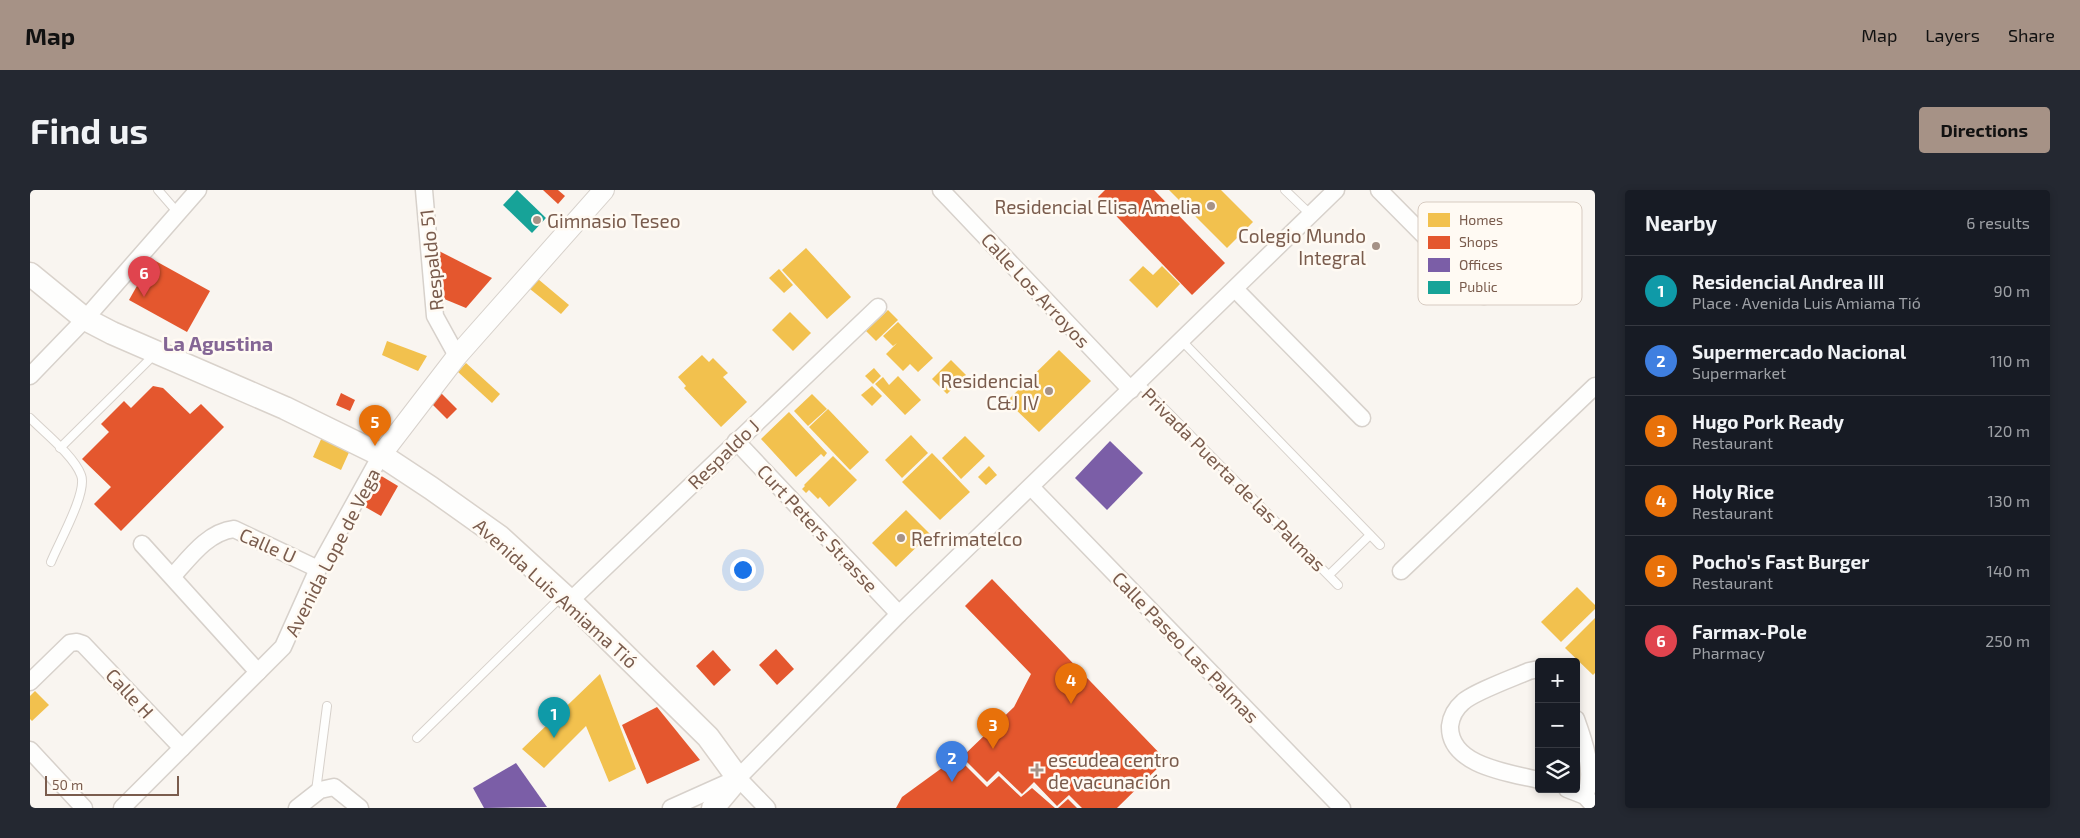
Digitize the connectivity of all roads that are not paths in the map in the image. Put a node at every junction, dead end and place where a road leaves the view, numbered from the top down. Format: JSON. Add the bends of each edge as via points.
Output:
{"nodes":[{"id":1,"x":158,"y":190,"type":"edge"},
{"id":2,"x":198,"y":190,"type":"edge"},
{"id":3,"x":424,"y":190,"type":"edge"},
{"id":4,"x":604,"y":190,"type":"edge"},
{"id":5,"x":942,"y":190,"type":"edge"},
{"id":6,"x":1285,"y":190,"type":"edge"},
{"id":7,"x":1379,"y":190,"type":"edge"},
{"id":8,"x":1333,"y":191,"type":"edge"},
{"id":9,"x":178,"y":213,"type":"junction"},
{"id":10,"x":1310,"y":214,"type":"junction"},
{"id":11,"x":1418,"y":229,"type":"edge"},
{"id":12,"x":30,"y":274,"type":"edge"},
{"id":13,"x":1235,"y":289,"type":"junction"},
{"id":14,"x":878,"y":307,"type":"dead end"},
{"id":15,"x":86,"y":319,"type":"junction"},
{"id":16,"x":1182,"y":341,"type":"junction"},
{"id":17,"x":156,"y":352,"type":"junction"},
{"id":18,"x":457,"y":356,"type":"junction"},
{"id":19,"x":30,"y":376,"type":"edge"},
{"id":20,"x":1135,"y":386,"type":"junction"},
{"id":21,"x":1595,"y":386,"type":"edge"},
{"id":22,"x":30,"y":418,"type":"edge"},
{"id":23,"x":1362,"y":418,"type":"dead end"},
{"id":24,"x":736,"y":441,"type":"junction"},
{"id":25,"x":60,"y":448,"type":"junction"},
{"id":26,"x":381,"y":454,"type":"junction"},
{"id":27,"x":1031,"y":487,"type":"junction"},
{"id":28,"x":1370,"y":535,"type":"junction"},
{"id":29,"x":142,"y":544,"type":"dead end"},
{"id":30,"x":1380,"y":545,"type":"dead end"},
{"id":31,"x":51,"y":562,"type":"dead end"},
{"id":32,"x":318,"y":569,"type":"junction"},
{"id":33,"x":1401,"y":571,"type":"dead end"},
{"id":34,"x":1329,"y":575,"type":"junction"},
{"id":35,"x":173,"y":576,"type":"junction"},
{"id":36,"x":1338,"y":585,"type":"dead end"},
{"id":37,"x":566,"y":598,"type":"junction"},
{"id":38,"x":899,"y":614,"type":"junction"},
{"id":39,"x":1535,"y":670,"type":"edge"},
{"id":40,"x":258,"y":672,"type":"junction"},
{"id":41,"x":30,"y":682,"type":"edge"},
{"id":42,"x":327,"y":706,"type":"dead end"},
{"id":43,"x":1580,"y":729,"type":"edge"},
{"id":44,"x":417,"y":738,"type":"dead end"},
{"id":45,"x":182,"y":748,"type":"junction"},
{"id":46,"x":30,"y":750,"type":"edge"},
{"id":47,"x":738,"y":778,"type":"junction"},
{"id":48,"x":1535,"y":779,"type":"edge"},
{"id":49,"x":316,"y":793,"type":"junction"},
{"id":50,"x":1574,"y":793,"type":"edge"},
{"id":51,"x":1590,"y":802,"type":"edge"},
{"id":52,"x":84,"y":808,"type":"edge"},
{"id":53,"x":122,"y":808,"type":"edge"},
{"id":54,"x":297,"y":808,"type":"edge"},
{"id":55,"x":360,"y":808,"type":"edge"},
{"id":56,"x":670,"y":808,"type":"edge"},
{"id":57,"x":713,"y":808,"type":"edge"},
{"id":58,"x":767,"y":808,"type":"edge"},
{"id":59,"x":1342,"y":808,"type":"edge"}],
"edges":[{"from":1,"to":9,"type":"lane"},
{"from":2,"to":9,"type":"street"},
{"from":3,"to":18,"type":"street","name":"Respaldo 51","via":[[435,316]]},
{"from":4,"to":18,"type":"street","name":"Avenida Lope de Vega"},
{"from":5,"to":20,"type":"street","name":"Calle Los Arroyos"},
{"from":6,"to":10,"type":"lane"},
{"from":7,"to":11,"type":"street"},
{"from":8,"to":10,"type":"street"},
{"from":9,"to":15,"type":"street"},
{"from":10,"to":13,"type":"street"},
{"from":12,"to":15,"type":"main road","name":"Avenida Luis Amiama Tió"},
{"from":13,"to":16,"type":"street"},
{"from":13,"to":23,"type":"street"},
{"from":14,"to":24,"type":"street","name":"Respaldo J"},
{"from":15,"to":17,"type":"main road","name":"Avenida Luis Amiama Tió"},
{"from":15,"to":19,"type":"street"},
{"from":16,"to":20,"type":"street"},
{"from":16,"to":28,"type":"lane"},
{"from":17,"to":25,"type":"lane"},
{"from":17,"to":26,"type":"main road","name":"Avenida Luis Amiama Tió"},
{"from":18,"to":26,"type":"street","name":"Avenida Lope de Vega"},
{"from":20,"to":27,"type":"street"},
{"from":20,"to":34,"type":"lane","name":"Privada Puerta de las Palmas"},
{"from":21,"to":33,"type":"street"},
{"from":22,"to":25,"type":"lane"},
{"from":24,"to":37,"type":"street","name":"Respaldo J"},
{"from":24,"to":38,"type":"street","name":"Curt Peters Strasse"},
{"from":25,"to":31,"type":"lane","via":[[82,476],[81,492]]},
{"from":26,"to":32,"type":"street","name":"Avenida Lope de Vega"},
{"from":26,"to":37,"type":"main road","name":"Avenida Luis Amiama Tió","via":[[500,537]]},
{"from":27,"to":38,"type":"street"},
{"from":27,"to":59,"type":"street","name":"Calle Paseo Las Palmas"},
{"from":28,"to":30,"type":"lane"},
{"from":28,"to":34,"type":"lane","name":"Privada Puerta de las Palmas"},
{"from":29,"to":35,"type":"street"},
{"from":32,"to":35,"type":"street","name":"Calle U","via":[[234,529],[222,530],[212,536]]},
{"from":32,"to":40,"type":"street","name":"Avenida Lope de Vega","via":[[283,647]]},
{"from":34,"to":36,"type":"lane","name":"Privada Puerta de las Palmas"},
{"from":35,"to":40,"type":"street"},
{"from":37,"to":44,"type":"lane"},
{"from":37,"to":47,"type":"main road","name":"Avenida Luis Amiama Tió","via":[[708,737]]},
{"from":38,"to":47,"type":"street"},
{"from":39,"to":48,"type":"street","via":[[1463,702],[1455,711],[1450,734],[1470,759]]},
{"from":40,"to":45,"type":"street","name":"Avenida Lope de Vega"},
{"from":41,"to":45,"type":"street","name":"Calle H","via":[[70,644],[83,644]]},
{"from":42,"to":49,"type":"lane"},
{"from":43,"to":51,"type":"street","via":[[1594,766]]},
{"from":45,"to":53,"type":"street","name":"Avenida Lope de Vega"},
{"from":46,"to":52,"type":"street"},
{"from":47,"to":56,"type":"street"},
{"from":47,"to":57,"type":"main road"},
{"from":47,"to":58,"type":"street"},
{"from":49,"to":54,"type":"street"},
{"from":49,"to":55,"type":"street","via":[[334,787]]},
{"from":50,"to":51,"type":"street"}]}
